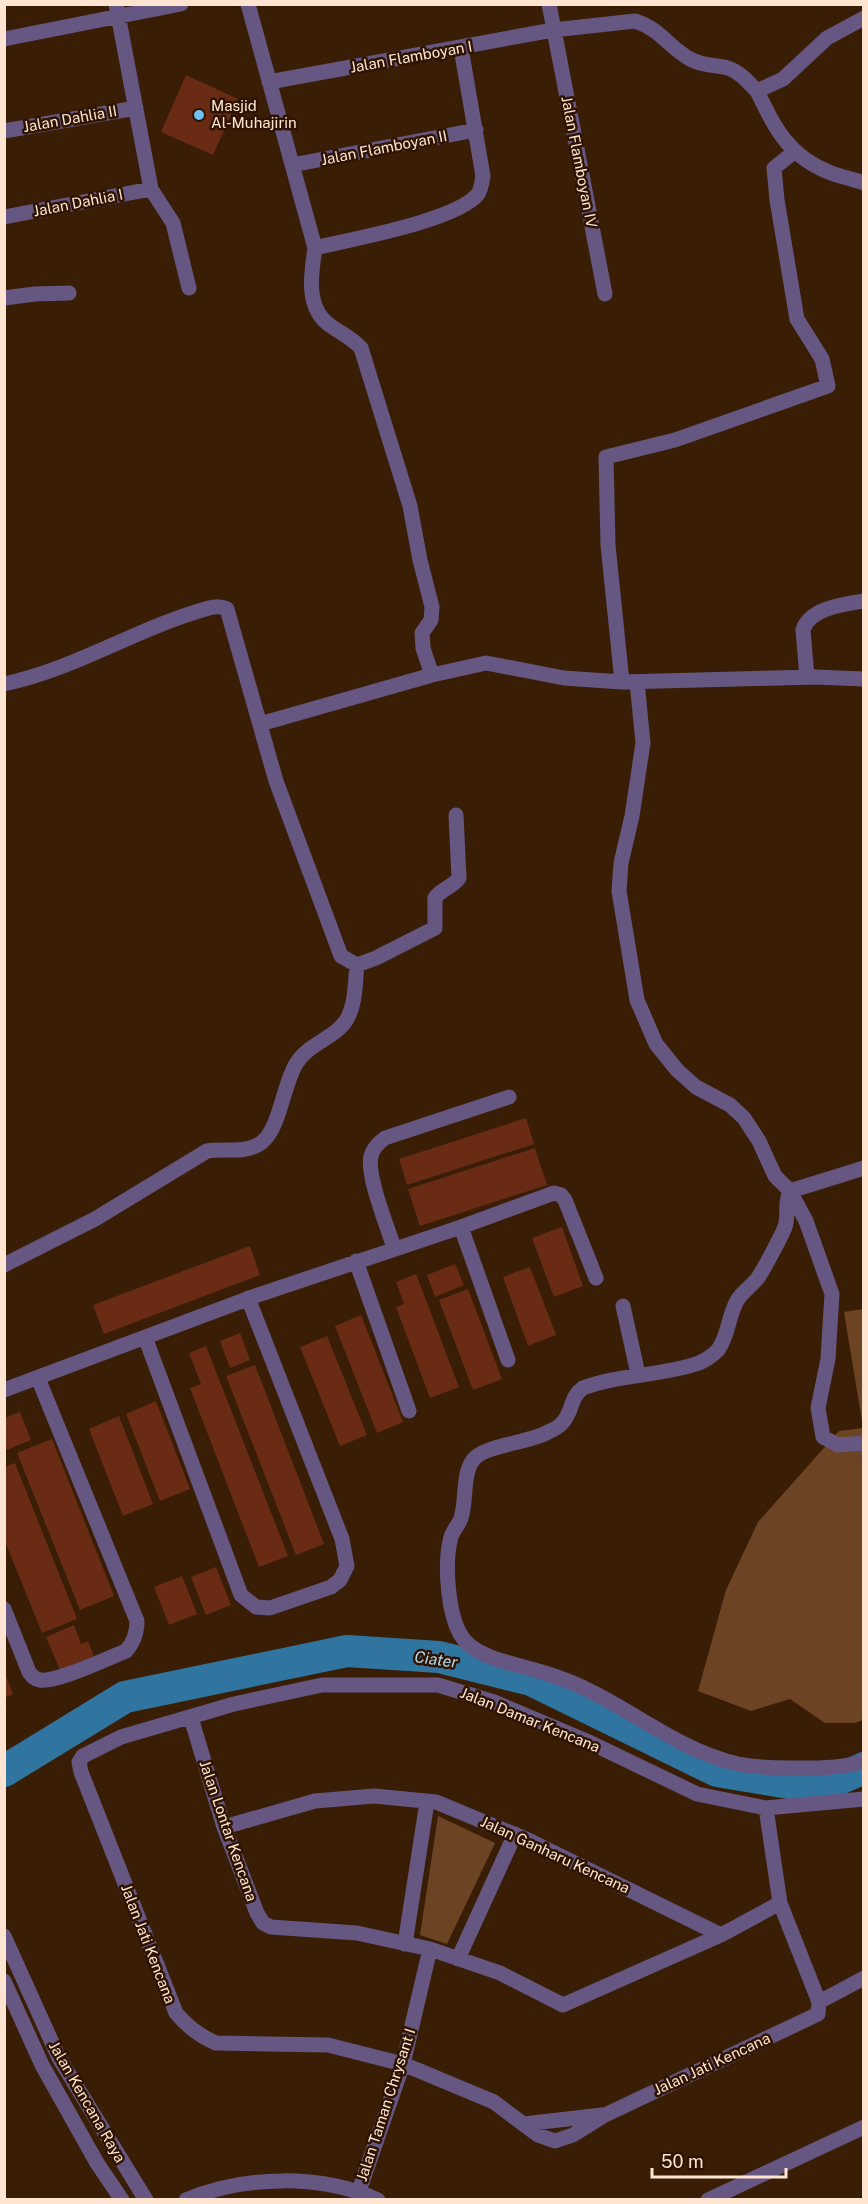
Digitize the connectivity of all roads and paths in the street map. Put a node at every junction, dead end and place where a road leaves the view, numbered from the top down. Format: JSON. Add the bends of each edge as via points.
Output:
{"nodes":[{"id":1,"x":181,"y":4,"type":"edge"},
{"id":2,"x":248,"y":4,"type":"edge"},
{"id":3,"x":549,"y":4,"type":"edge"},
{"id":4,"x":118,"y":10,"type":"edge"},
{"id":5,"x":864,"y":18,"type":"edge"},
{"id":6,"x":553,"y":30,"type":"junction"},
{"id":7,"x":4,"y":39,"type":"edge"},
{"id":8,"x":461,"y":48,"type":"junction"},
{"id":9,"x":269,"y":82,"type":"junction"},
{"id":10,"x":757,"y":91,"type":"junction"},
{"id":11,"x":136,"y":108,"type":"junction"},
{"id":12,"x":476,"y":130,"type":"junction"},
{"id":13,"x":4,"y":131,"type":"edge"},
{"id":14,"x":794,"y":152,"type":"junction"},
{"id":15,"x":292,"y":165,"type":"junction"},
{"id":16,"x":864,"y":183,"type":"edge"},
{"id":17,"x":151,"y":189,"type":"junction"},
{"id":18,"x":4,"y":217,"type":"edge"},
{"id":19,"x":315,"y":248,"type":"junction"},
{"id":20,"x":189,"y":288,"type":"dead end"},
{"id":21,"x":69,"y":293,"type":"dead end"},
{"id":22,"x":605,"y":294,"type":"dead end"},
{"id":23,"x":4,"y":298,"type":"edge"},
{"id":24,"x":864,"y":601,"type":"edge"},
{"id":25,"x":432,"y":675,"type":"junction"},
{"id":26,"x":807,"y":677,"type":"junction"},
{"id":27,"x":864,"y":679,"type":"edge"},
{"id":28,"x":630,"y":682,"type":"junction"},
{"id":29,"x":4,"y":684,"type":"edge"},
{"id":30,"x":260,"y":724,"type":"junction"},
{"id":31,"x":456,"y":815,"type":"dead end"},
{"id":32,"x":357,"y":965,"type":"junction"},
{"id":33,"x":509,"y":1096,"type":"dead end"},
{"id":34,"x":864,"y":1168,"type":"edge"},
{"id":35,"x":790,"y":1191,"type":"junction"},
{"id":36,"x":461,"y":1227,"type":"junction"},
{"id":37,"x":394,"y":1248,"type":"junction"},
{"id":38,"x":356,"y":1261,"type":"junction"},
{"id":39,"x":4,"y":1265,"type":"edge"},
{"id":40,"x":596,"y":1278,"type":"dead end"},
{"id":41,"x":248,"y":1298,"type":"junction"},
{"id":42,"x":622,"y":1306,"type":"dead end"},
{"id":43,"x":145,"y":1337,"type":"junction"},
{"id":44,"x":508,"y":1360,"type":"dead end"},
{"id":45,"x":638,"y":1374,"type":"junction"},
{"id":46,"x":38,"y":1378,"type":"junction"},
{"id":47,"x":4,"y":1390,"type":"edge"},
{"id":48,"x":410,"y":1411,"type":"dead end"},
{"id":49,"x":864,"y":1443,"type":"edge"},
{"id":50,"x":4,"y":1609,"type":"edge"},
{"id":51,"x":191,"y":1718,"type":"junction"},
{"id":52,"x":81,"y":1759,"type":"joint"},
{"id":53,"x":864,"y":1761,"type":"edge"},
{"id":54,"x":864,"y":1799,"type":"edge"},
{"id":55,"x":427,"y":1802,"type":"junction"},
{"id":56,"x":766,"y":1808,"type":"junction"},
{"id":57,"x":224,"y":1827,"type":"junction"},
{"id":58,"x":515,"y":1834,"type":"junction"},
{"id":59,"x":780,"y":1903,"type":"junction"},
{"id":60,"x":721,"y":1935,"type":"junction"},
{"id":61,"x":4,"y":1936,"type":"edge"},
{"id":62,"x":405,"y":1944,"type":"junction"},
{"id":63,"x":430,"y":1950,"type":"junction"},
{"id":64,"x":458,"y":1959,"type":"junction"},
{"id":65,"x":864,"y":1978,"type":"edge"},
{"id":66,"x":4,"y":1981,"type":"edge"},
{"id":67,"x":818,"y":2008,"type":"junction"},
{"id":68,"x":403,"y":2064,"type":"junction"},
{"id":69,"x":605,"y":2115,"type":"junction"},
{"id":70,"x":524,"y":2124,"type":"junction"},
{"id":71,"x":864,"y":2127,"type":"edge"},
{"id":72,"x":359,"y":2191,"type":"junction"},
{"id":73,"x":122,"y":2199,"type":"edge"},
{"id":74,"x":146,"y":2199,"type":"edge"},
{"id":75,"x":186,"y":2199,"type":"edge"},
{"id":76,"x":378,"y":2199,"type":"edge"},
{"id":77,"x":708,"y":2199,"type":"edge"}],
"edges":[{"from":1,"to":4,"type":"street"},
{"from":2,"to":9,"type":"street"},
{"from":3,"to":6,"type":"street","name":"Jalan Flamboyan IV"},
{"from":4,"to":7,"type":"street"},
{"from":4,"to":11,"type":"street"},
{"from":5,"to":10,"type":"street","via":[[827,38],[783,79]]},
{"from":6,"to":8,"type":"street","name":"Jalan Flamboyan I"},
{"from":6,"to":10,"type":"street","name":"Jalan Flamboyan I","via":[[635,21],[648,25],[691,60],[740,74]]},
{"from":6,"to":22,"type":"street","name":"Jalan Flamboyan IV"},
{"from":8,"to":9,"type":"street","name":"Jalan Flamboyan I"},
{"from":8,"to":12,"type":"street"},
{"from":9,"to":15,"type":"street"},
{"from":10,"to":14,"type":"street","via":[[780,135]]},
{"from":11,"to":13,"type":"street","name":"Jalan Dahlia II"},
{"from":11,"to":17,"type":"street"},
{"from":12,"to":15,"type":"street","name":"Jalan Flamboyan II"},
{"from":12,"to":19,"type":"street","via":[[483,176],[479,193],[462,207],[438,218]]},
{"from":14,"to":16,"type":"street","via":[[832,173]]},
{"from":14,"to":28,"type":"street","via":[[774,168],[777,201],[797,319],[822,359],[828,386],[675,440],[606,457],[608,545]]},
{"from":15,"to":19,"type":"street"},
{"from":17,"to":18,"type":"street","name":"Jalan Dahlia I"},
{"from":17,"to":20,"type":"street","via":[[173,223]]},
{"from":19,"to":25,"type":"street","via":[[310,278],[318,315],[361,348],[410,506],[432,607],[422,633]]},
{"from":21,"to":23,"type":"street"},
{"from":24,"to":26,"type":"street","via":[[823,611],[805,625]]},
{"from":25,"to":28,"type":"street","via":[[486,663],[564,678]]},
{"from":25,"to":30,"type":"street"},
{"from":26,"to":27,"type":"street"},
{"from":26,"to":28,"type":"street"},
{"from":28,"to":35,"type":"street","via":[[643,743],[619,891],[637,1000],[656,1044],[696,1087],[730,1105],[744,1118],[777,1180]]},
{"from":29,"to":30,"type":"street","via":[[31,679],[210,607],[223,607],[230,615]]},
{"from":30,"to":32,"type":"street","via":[[276,781],[341,956]]},
{"from":31,"to":32,"type":"street","via":[[459,878],[435,898],[435,928]]},
{"from":32,"to":39,"type":"street","via":[[346,1021],[296,1063],[264,1141],[244,1150],[207,1151],[94,1219]]},
{"from":33,"to":37,"type":"street","via":[[376,1144],[370,1157],[370,1172]]},
{"from":34,"to":35,"type":"street"},
{"from":35,"to":45,"type":"street","via":[[784,1229],[759,1278],[739,1298],[718,1349],[701,1362]]},
{"from":35,"to":49,"type":"street","via":[[806,1221],[832,1294],[828,1359],[818,1408],[823,1437],[838,1445]]},
{"from":36,"to":37,"type":"street"},
{"from":36,"to":40,"type":"street","via":[[554,1193],[561,1195]]},
{"from":36,"to":44,"type":"street"},
{"from":37,"to":38,"type":"street"},
{"from":38,"to":41,"type":"street"},
{"from":38,"to":48,"type":"street"},
{"from":41,"to":43,"type":"street"},
{"from":41,"to":43,"type":"street","via":[[342,1539],[347,1566],[331,1587],[270,1608],[256,1607],[241,1595]]},
{"from":42,"to":45,"type":"street"},
{"from":43,"to":46,"type":"street"},
{"from":45,"to":53,"type":"street","via":[[583,1388],[576,1393],[564,1422],[547,1433],[474,1458],[461,1519],[451,1534],[447,1555],[448,1585],[460,1634],[466,1643],[485,1655],[590,1691],[711,1756],[765,1768],[815,1768]]},
{"from":46,"to":47,"type":"street"},
{"from":46,"to":50,"type":"street","via":[[137,1630],[126,1651],[53,1679],[39,1680],[29,1672]]},
{"from":51,"to":52,"type":"street","name":"Jalan Damar Kencana","via":[[120,1737]]},
{"from":51,"to":56,"type":"street","name":"Jalan Damar Kencana","via":[[234,1704],[322,1685],[438,1685],[494,1702],[697,1794]]},
{"from":51,"to":57,"type":"street","name":"Jalan Lontar Kencana"},
{"from":52,"to":68,"type":"street","name":"Jalan Jati Kencana","via":[[90,1794],[176,2013],[184,2024],[216,2043],[328,2045]]},
{"from":54,"to":56,"type":"street","name":"Jalan Damar Kencana"},
{"from":55,"to":57,"type":"street","name":"Jalan Ganharu Kencana","via":[[374,1796],[315,1801]]},
{"from":55,"to":58,"type":"street","name":"Jalan Ganharu Kencana","via":[[436,1802]]},
{"from":55,"to":62,"type":"street"},
{"from":56,"to":59,"type":"street"},
{"from":57,"to":62,"type":"street","name":"Jalan Lontar Kencana","via":[[263,1923],[271,1927],[357,1933]]},
{"from":58,"to":60,"type":"street","name":"Jalan Ganharu Kencana"},
{"from":58,"to":64,"type":"street"},
{"from":59,"to":60,"type":"street"},
{"from":59,"to":67,"type":"street"},
{"from":60,"to":64,"type":"street","name":"Jalan Lontar Kencana","via":[[563,2005],[500,1973]]},
{"from":61,"to":74,"type":"street","name":"Jalan Kencana Raya","via":[[58,2058]]},
{"from":62,"to":63,"type":"street","name":"Jalan Lontar Kencana"},
{"from":63,"to":64,"type":"street","name":"Jalan Lontar Kencana"},
{"from":63,"to":68,"type":"street","name":"Jalan Taman Chrysant I"},
{"from":65,"to":67,"type":"street","name":"Jalan Jati Kencana"},
{"from":66,"to":73,"type":"street","name":"Jalan Kencana Raya","via":[[42,2066]]},
{"from":67,"to":69,"type":"street","name":"Jalan Jati Kencana"},
{"from":68,"to":70,"type":"street","name":"Jalan Jati Kencana","via":[[494,2102]]},
{"from":68,"to":72,"type":"street","name":"Jalan Taman Chrysant I"},
{"from":69,"to":70,"type":"street","name":"Jalan Jati Kencana"},
{"from":69,"to":70,"type":"street","name":"Jalan Jati Kencana","via":[[555,2141]]},
{"from":71,"to":77,"type":"street"},
{"from":72,"to":75,"type":"street","via":[[330,2183],[245,2182]]},
{"from":72,"to":76,"type":"street"}]}
